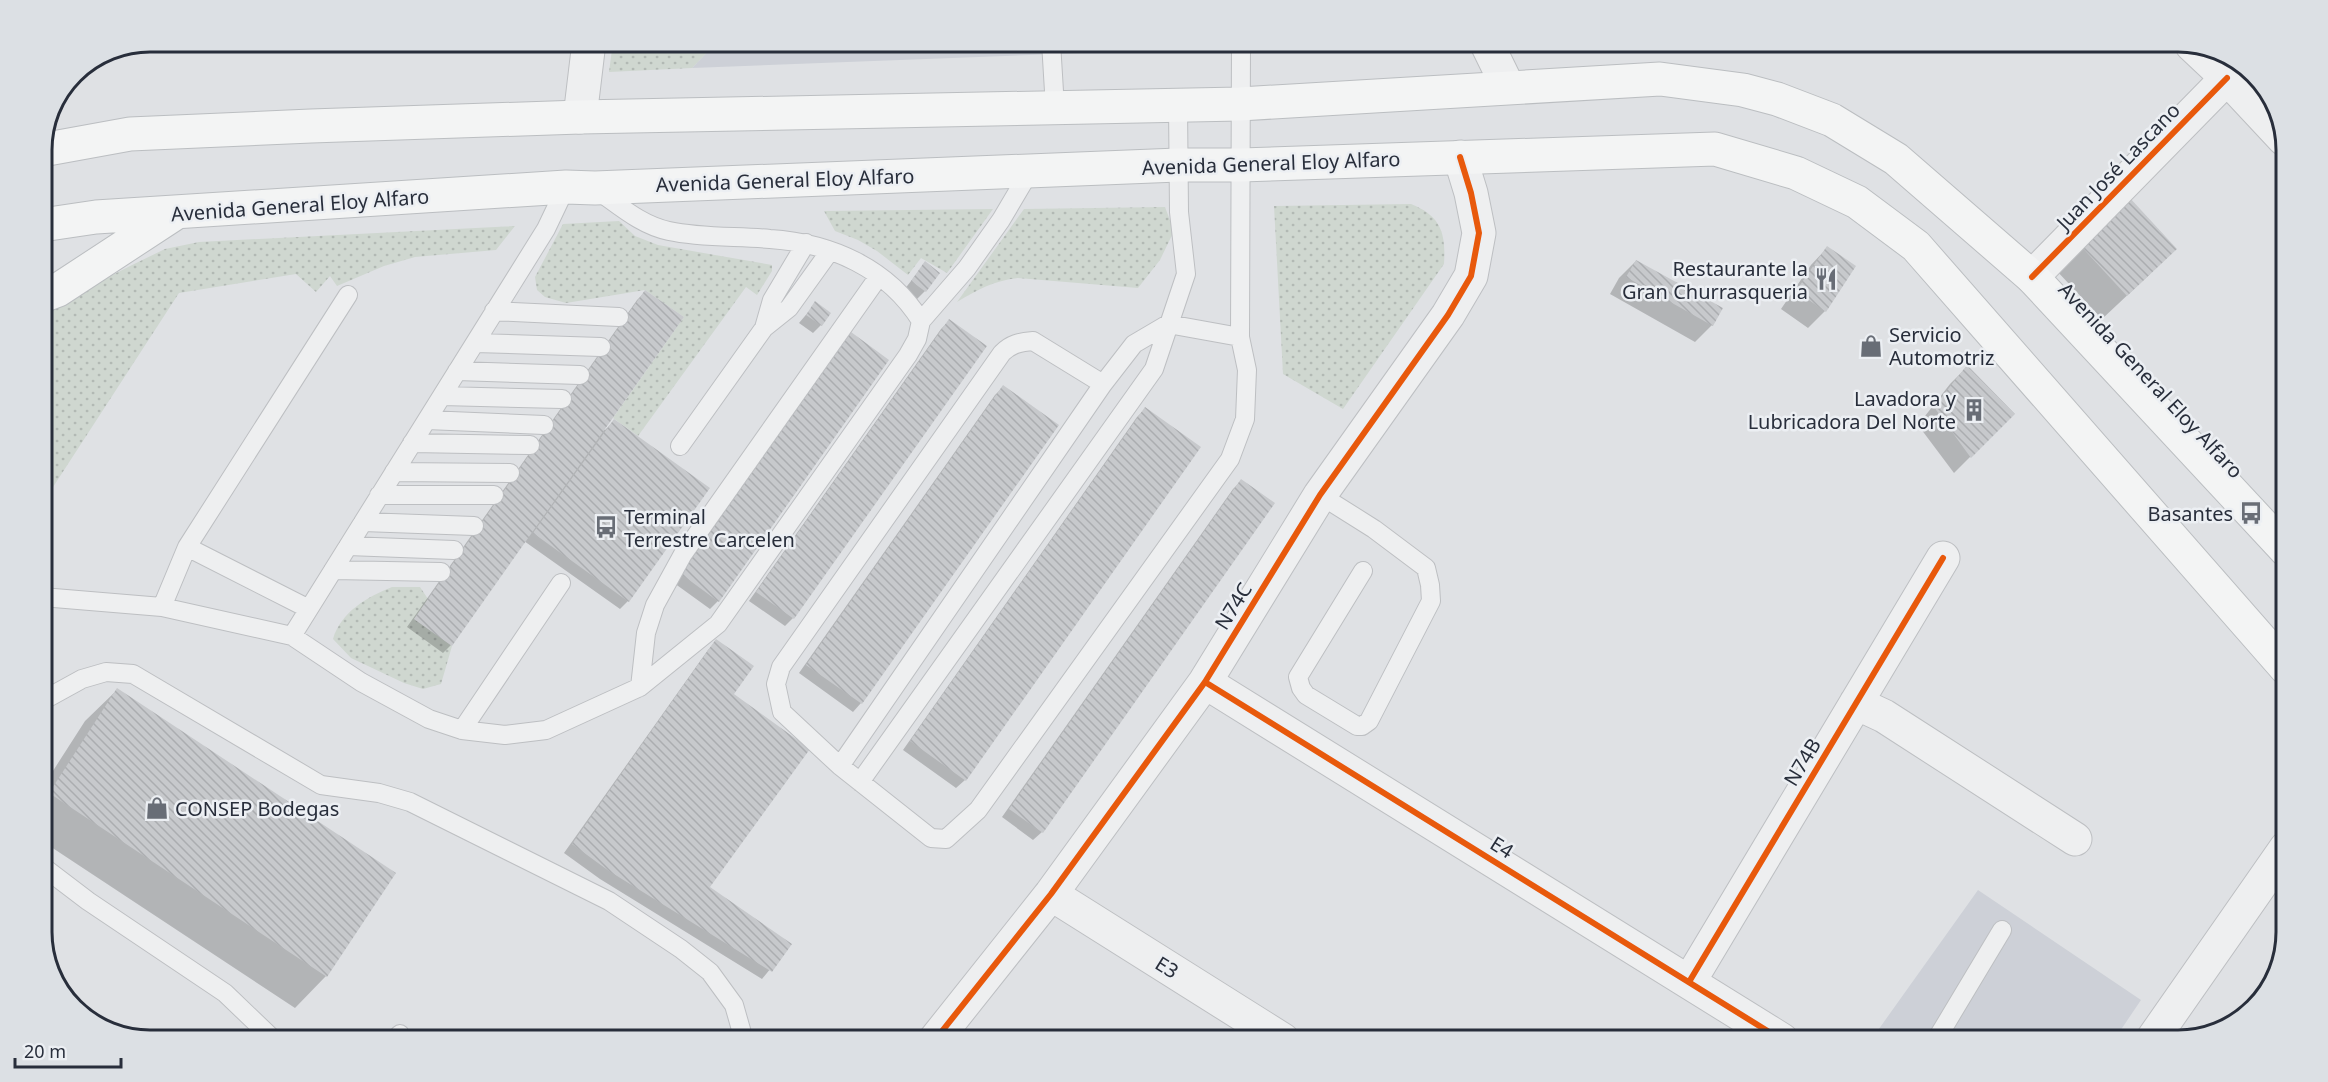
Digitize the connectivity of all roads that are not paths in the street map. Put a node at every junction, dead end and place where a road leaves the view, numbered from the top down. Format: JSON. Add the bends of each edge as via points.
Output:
{"nodes":[{"id":1,"x":588,"y":52,"type":"edge"},
{"id":2,"x":1052,"y":52,"type":"edge"},
{"id":3,"x":1241,"y":52,"type":"edge"},
{"id":4,"x":1491,"y":52,"type":"edge"},
{"id":5,"x":2204,"y":56,"type":"edge"},
{"id":6,"x":2227,"y":78,"type":"junction"},
{"id":7,"x":1508,"y":87,"type":"junction"},
{"id":8,"x":1178,"y":104,"type":"junction"},
{"id":9,"x":1240,"y":104,"type":"junction"},
{"id":10,"x":1055,"y":108,"type":"junction"},
{"id":11,"x":580,"y":117,"type":"junction"},
{"id":12,"x":2273,"y":127,"type":"edge"},
{"id":13,"x":53,"y":148,"type":"edge"},
{"id":14,"x":1460,"y":157,"type":"junction"},
{"id":15,"x":1178,"y":165,"type":"junction"},
{"id":16,"x":1241,"y":165,"type":"junction"},
{"id":17,"x":1030,"y":171,"type":"junction"},
{"id":18,"x":581,"y":188,"type":"junction"},
{"id":19,"x":176,"y":213,"type":"junction"},
{"id":20,"x":53,"y":223,"type":"edge"},
{"id":21,"x":806,"y":243,"type":"junction"},
{"id":22,"x":830,"y":251,"type":"junction"},
{"id":23,"x":879,"y":276,"type":"junction"},
{"id":24,"x":2032,"y":277,"type":"junction"},
{"id":25,"x":53,"y":292,"type":"edge"},
{"id":26,"x":348,"y":295,"type":"dead end"},
{"id":27,"x":494,"y":311,"type":"junction"},
{"id":28,"x":619,"y":317,"type":"dead end"},
{"id":29,"x":921,"y":321,"type":"junction"},
{"id":30,"x":1168,"y":324,"type":"junction"},
{"id":31,"x":764,"y":327,"type":"junction"},
{"id":32,"x":1240,"y":337,"type":"junction"},
{"id":33,"x":475,"y":343,"type":"junction"},
{"id":34,"x":601,"y":347,"type":"dead end"},
{"id":35,"x":457,"y":370,"type":"junction"},
{"id":36,"x":580,"y":375,"type":"dead end"},
{"id":37,"x":1103,"y":384,"type":"junction"},
{"id":38,"x":442,"y":396,"type":"junction"},
{"id":39,"x":562,"y":399,"type":"dead end"},
{"id":40,"x":427,"y":420,"type":"junction"},
{"id":41,"x":544,"y":425,"type":"dead end"},
{"id":42,"x":412,"y":443,"type":"junction"},
{"id":43,"x":530,"y":445,"type":"dead end"},
{"id":44,"x":680,"y":446,"type":"dead end"},
{"id":45,"x":394,"y":472,"type":"junction"},
{"id":46,"x":510,"y":473,"type":"dead end"},
{"id":47,"x":379,"y":495,"type":"junction"},
{"id":48,"x":494,"y":495,"type":"dead end"},
{"id":49,"x":1320,"y":495,"type":"junction"},
{"id":50,"x":363,"y":522,"type":"junction"},
{"id":51,"x":474,"y":526,"type":"dead end"},
{"id":52,"x":2275,"y":538,"type":"edge"},
{"id":53,"x":348,"y":546,"type":"junction"},
{"id":54,"x":187,"y":547,"type":"junction"},
{"id":55,"x":454,"y":550,"type":"dead end"},
{"id":56,"x":1943,"y":558,"type":"dead end"},
{"id":57,"x":333,"y":570,"type":"junction"},
{"id":58,"x":1363,"y":571,"type":"dead end"},
{"id":59,"x":441,"y":572,"type":"dead end"},
{"id":60,"x":561,"y":583,"type":"dead end"},
{"id":61,"x":53,"y":598,"type":"edge"},
{"id":62,"x":162,"y":607,"type":"junction"},
{"id":63,"x":309,"y":609,"type":"junction"},
{"id":64,"x":292,"y":636,"type":"junction"},
{"id":65,"x":2276,"y":656,"type":"edge"},
{"id":66,"x":1205,"y":682,"type":"junction"},
{"id":67,"x":640,"y":687,"type":"junction"},
{"id":68,"x":53,"y":695,"type":"edge"},
{"id":69,"x":1856,"y":703,"type":"junction"},
{"id":70,"x":462,"y":730,"type":"junction"},
{"id":71,"x":840,"y":766,"type":"junction"},
{"id":72,"x":860,"y":782,"type":"junction"},
{"id":73,"x":2075,"y":839,"type":"dead end"},
{"id":74,"x":2276,"y":862,"type":"edge"},
{"id":75,"x":53,"y":874,"type":"edge"},
{"id":76,"x":1051,"y":894,"type":"junction"},
{"id":77,"x":2002,"y":930,"type":"dead end"},
{"id":78,"x":1689,"y":982,"type":"junction"},
{"id":79,"x":264,"y":1030,"type":"edge"},
{"id":80,"x":741,"y":1030,"type":"edge"},
{"id":81,"x":943,"y":1030,"type":"edge"},
{"id":82,"x":1267,"y":1030,"type":"edge"},
{"id":83,"x":1766,"y":1030,"type":"edge"},
{"id":84,"x":1942,"y":1030,"type":"edge"},
{"id":85,"x":2159,"y":1030,"type":"edge"}],
"edges":[{"from":1,"to":11,"type":"street"},
{"from":2,"to":10,"type":"lane"},
{"from":3,"to":9,"type":"lane"},
{"from":4,"to":7,"type":"street"},
{"from":5,"to":6,"type":"street"},
{"from":6,"to":12,"type":"street"},
{"from":6,"to":24,"type":"street","name":"Juan José Lascano"},
{"from":7,"to":9,"type":"main road","name":"Avenida General Eloy Alfaro"},
{"from":7,"to":24,"type":"main road","name":"Avenida General Eloy Alfaro","via":[[1660,79],[1743,90],[1796,106],[1832,120],[1896,159]]},
{"from":8,"to":9,"type":"main road","name":"Avenida General Eloy Alfaro"},
{"from":8,"to":10,"type":"main road","name":"Avenida General Eloy Alfaro"},
{"from":8,"to":15,"type":"lane"},
{"from":9,"to":16,"type":"lane"},
{"from":10,"to":11,"type":"main road","name":"Avenida General Eloy Alfaro"},
{"from":11,"to":13,"type":"main road","name":"Avenida General Eloy Alfaro","via":[[130,134]]},
{"from":14,"to":16,"type":"main road","name":"Avenida General Eloy Alfaro"},
{"from":14,"to":49,"type":"street","name":"N74C","via":[[1479,233],[1471,276],[1448,315]]},
{"from":14,"to":65,"type":"main road","name":"Avenida General Eloy Alfaro","via":[[1715,149],[1796,173],[1857,202],[1916,246]]},
{"from":15,"to":16,"type":"main road","name":"Avenida General Eloy Alfaro"},
{"from":15,"to":17,"type":"main road","name":"Avenida General Eloy Alfaro"},
{"from":15,"to":30,"type":"lane","via":[[1186,274]]},
{"from":16,"to":32,"type":"lane"},
{"from":17,"to":18,"type":"main road","name":"Avenida General Eloy Alfaro"},
{"from":17,"to":29,"type":"lane","via":[[967,268]]},
{"from":18,"to":19,"type":"main road","name":"Avenida General Eloy Alfaro"},
{"from":18,"to":21,"type":"lane","via":[[669,231]]},
{"from":18,"to":27,"type":"lane","via":[[546,229]]},
{"from":19,"to":20,"type":"main road","name":"Avenida General Eloy Alfaro"},
{"from":19,"to":25,"type":"main road"},
{"from":21,"to":22,"type":"lane"},
{"from":21,"to":31,"type":"lane","via":[[772,300]]},
{"from":22,"to":23,"type":"lane","via":[[851,257]]},
{"from":22,"to":31,"type":"lane","via":[[789,308]]},
{"from":23,"to":29,"type":"lane","via":[[899,291]]},
{"from":23,"to":67,"type":"lane","via":[[678,562],[654,605],[646,633]]},
{"from":24,"to":52,"type":"main road","name":"Avenida General Eloy Alfaro"},
{"from":26,"to":54,"type":"lane"},
{"from":27,"to":28,"type":"lane"},
{"from":27,"to":33,"type":"lane"},
{"from":29,"to":67,"type":"lane","via":[[908,355],[718,624]]},
{"from":30,"to":32,"type":"lane"},
{"from":30,"to":37,"type":"lane","via":[[1134,344]]},
{"from":30,"to":72,"type":"lane","via":[[1154,369]]},
{"from":31,"to":44,"type":"lane"},
{"from":32,"to":72,"type":"lane","via":[[1247,370],[1245,419],[1230,459],[978,810],[946,838],[931,838]]},
{"from":33,"to":34,"type":"lane"},
{"from":33,"to":35,"type":"lane"},
{"from":35,"to":36,"type":"lane"},
{"from":35,"to":38,"type":"lane"},
{"from":37,"to":71,"type":"lane"},
{"from":37,"to":71,"type":"lane","via":[[1033,341],[1009,346],[782,667],[776,684],[782,712]]},
{"from":38,"to":39,"type":"lane"},
{"from":38,"to":40,"type":"lane"},
{"from":40,"to":41,"type":"lane"},
{"from":40,"to":42,"type":"lane"},
{"from":42,"to":43,"type":"lane"},
{"from":42,"to":45,"type":"lane"},
{"from":45,"to":46,"type":"lane"},
{"from":45,"to":47,"type":"lane"},
{"from":47,"to":48,"type":"lane"},
{"from":47,"to":50,"type":"lane"},
{"from":49,"to":58,"type":"lane","via":[[1426,568],[1430,585],[1431,601],[1369,721],[1356,726],[1306,695],[1298,677]]},
{"from":49,"to":66,"type":"street","name":"N74C"},
{"from":50,"to":51,"type":"lane"},
{"from":50,"to":53,"type":"lane"},
{"from":53,"to":55,"type":"lane"},
{"from":53,"to":57,"type":"lane"},
{"from":54,"to":62,"type":"lane"},
{"from":54,"to":63,"type":"lane"},
{"from":56,"to":69,"type":"street","name":"N74B"},
{"from":57,"to":59,"type":"lane"},
{"from":57,"to":63,"type":"lane"},
{"from":60,"to":70,"type":"lane"},
{"from":61,"to":62,"type":"lane"},
{"from":62,"to":64,"type":"lane"},
{"from":63,"to":64,"type":"lane"},
{"from":64,"to":70,"type":"lane","via":[[380,693],[429,719]]},
{"from":66,"to":76,"type":"street","name":"N74C"},
{"from":66,"to":78,"type":"street","name":"E4"},
{"from":67,"to":70,"type":"lane","via":[[546,730],[505,735]]},
{"from":68,"to":80,"type":"lane","via":[[106,672],[133,674],[321,785],[379,793],[410,802],[609,901],[681,949],[710,972],[734,1005]]},
{"from":69,"to":73,"type":"street","via":[[1884,716]]},
{"from":69,"to":78,"type":"street","name":"N74B"},
{"from":71,"to":72,"type":"lane"},
{"from":74,"to":85,"type":"street"},
{"from":75,"to":79,"type":"lane","via":[[225,993]]},
{"from":76,"to":81,"type":"street","name":"N74C"},
{"from":76,"to":82,"type":"street","name":"E3"},
{"from":77,"to":84,"type":"lane"},
{"from":78,"to":83,"type":"street","name":"E4"}]}
